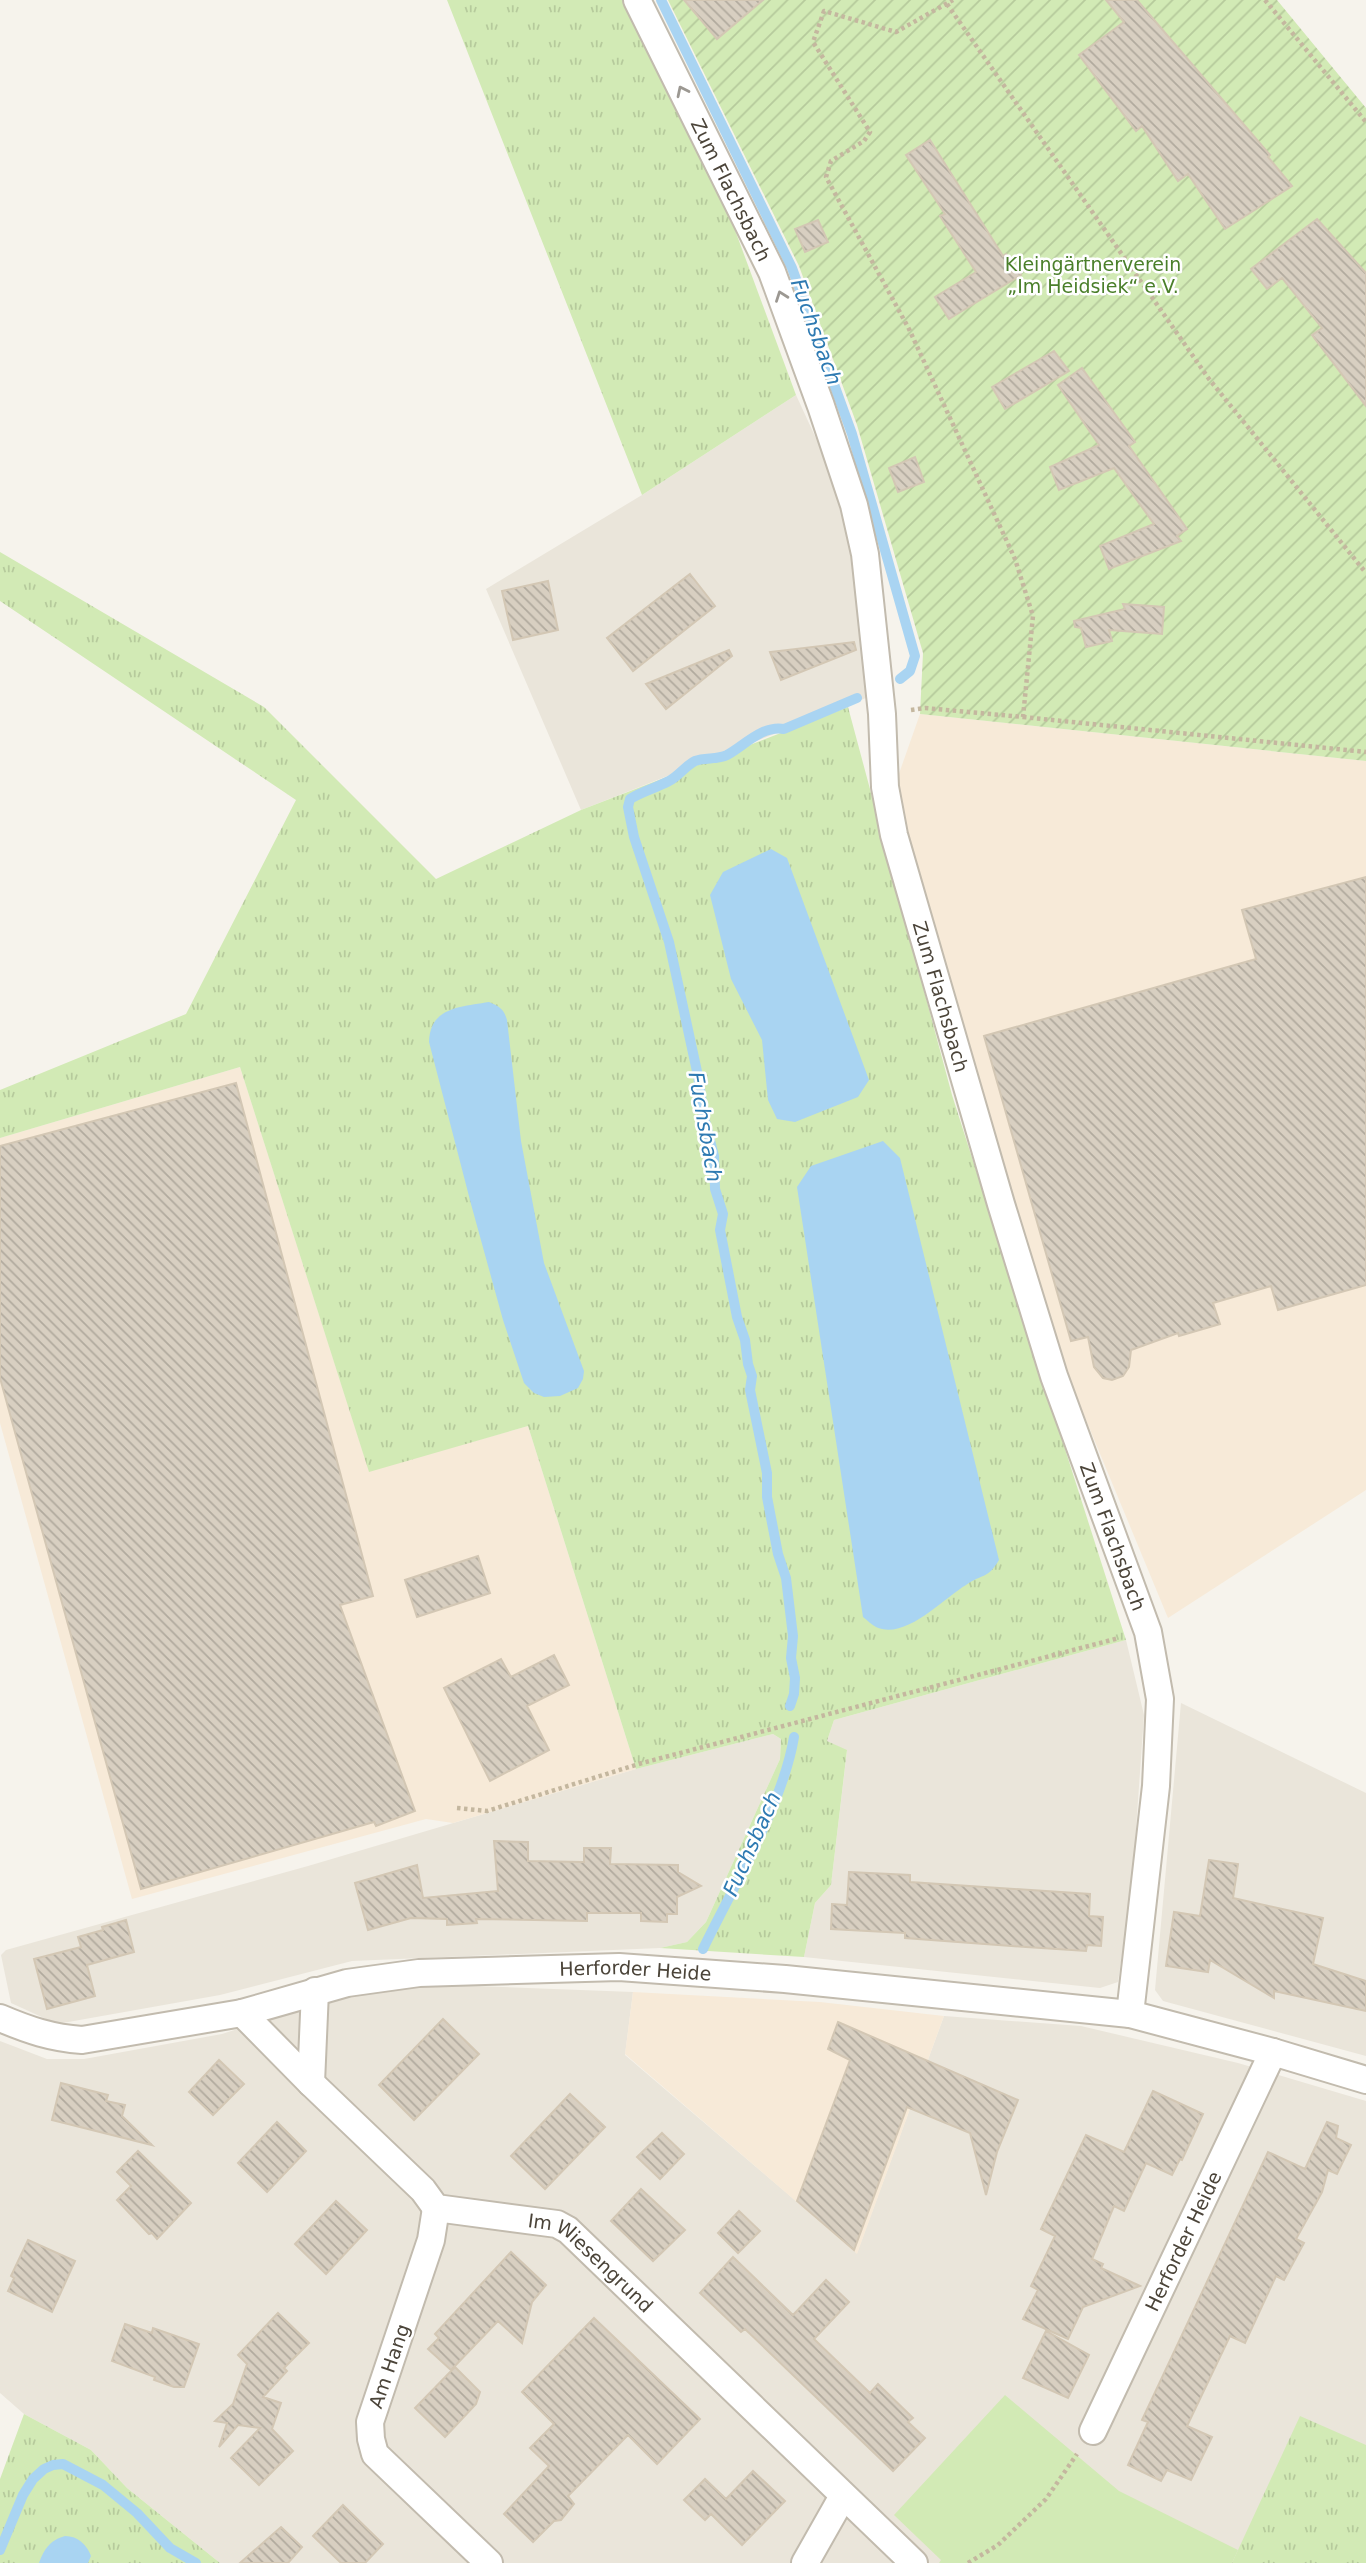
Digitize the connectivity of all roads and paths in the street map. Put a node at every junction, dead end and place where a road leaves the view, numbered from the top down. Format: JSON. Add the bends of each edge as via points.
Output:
{"nodes":[{"id":1,"x":637,"y":0,"type":"edge"},
{"id":2,"x":953,"y":0,"type":"edge"},
{"id":3,"x":1265,"y":0,"type":"edge"},
{"id":4,"x":947,"y":4,"type":"junction"},
{"id":5,"x":1366,"y":122,"type":"edge"},
{"id":6,"x":1366,"y":573,"type":"edge"},
{"id":7,"x":882,"y":714,"type":"junction"},
{"id":8,"x":1023,"y":717,"type":"junction"},
{"id":9,"x":1366,"y":752,"type":"edge"},
{"id":10,"x":1148,"y":1632,"type":"junction"},
{"id":11,"x":457,"y":1808,"type":"dead end"},
{"id":12,"x":315,"y":1991,"type":"junction"},
{"id":13,"x":242,"y":2013,"type":"junction"},
{"id":14,"x":1130,"y":2014,"type":"junction"},
{"id":15,"x":0,"y":2018,"type":"edge"},
{"id":16,"x":1273,"y":2052,"type":"junction"},
{"id":17,"x":1366,"y":2080,"type":"edge"},
{"id":18,"x":311,"y":2084,"type":"junction"},
{"id":19,"x":436,"y":2208,"type":"junction"},
{"id":20,"x":1093,"y":2431,"type":"joint"},
{"id":21,"x":843,"y":2496,"type":"junction"},
{"id":22,"x":489,"y":2563,"type":"edge"},
{"id":23,"x":805,"y":2563,"type":"edge"},
{"id":24,"x":914,"y":2563,"type":"edge"},
{"id":25,"x":968,"y":2563,"type":"edge"}],
"edges":[{"from":7,"to":1,"type":"street","name":"Zum Flachsbach","one_way":true,"via":[[864,554],[854,505],[821,406],[772,272]]},
{"from":2,"to":4,"type":"path"},
{"from":3,"to":5,"type":"path"},
{"from":4,"to":6,"type":"path","via":[[1209,379]]},
{"from":4,"to":8,"type":"path","via":[[896,32],[824,10],[813,42],[870,132],[864,141],[831,161],[826,177],[909,329],[1015,559],[1033,616]]},
{"from":7,"to":8,"type":"path","via":[[925,708]]},
{"from":7,"to":10,"type":"street","name":"Zum Flachsbach","via":[[885,787],[894,835],[1054,1376]]},
{"from":8,"to":9,"type":"path"},
{"from":10,"to":11,"type":"path","via":[[655,1760],[487,1811]]},
{"from":10,"to":14,"type":"street","name":"Zum Flachsbach","via":[[1160,1699],[1156,1786]]},
{"from":12,"to":13,"type":"street","name":"Herforder Heide"},
{"from":12,"to":14,"type":"street","name":"Herforder Heide","via":[[419,1973],[619,1967]]},
{"from":12,"to":18,"type":"street"},
{"from":13,"to":15,"type":"street","name":"Herforder Heide","via":[[82,2040],[57,2039]]},
{"from":13,"to":18,"type":"street"},
{"from":14,"to":16,"type":"street","name":"Herforder Heide"},
{"from":16,"to":17,"type":"street","name":"Herforder Heide"},
{"from":16,"to":20,"type":"street","name":"Herforder Heide"},
{"from":18,"to":19,"type":"street"},
{"from":19,"to":21,"type":"street","name":"Im Wiesengrund","via":[[557,2224],[568,2230]]},
{"from":19,"to":22,"type":"street","name":"Am Hang","via":[[431,2240],[370,2422],[371,2439],[375,2454]]},
{"from":20,"to":25,"type":"path","via":[[1046,2499],[998,2545]]},
{"from":21,"to":23,"type":"street"},
{"from":21,"to":24,"type":"street","name":"Im Wiesengrund"}]}
